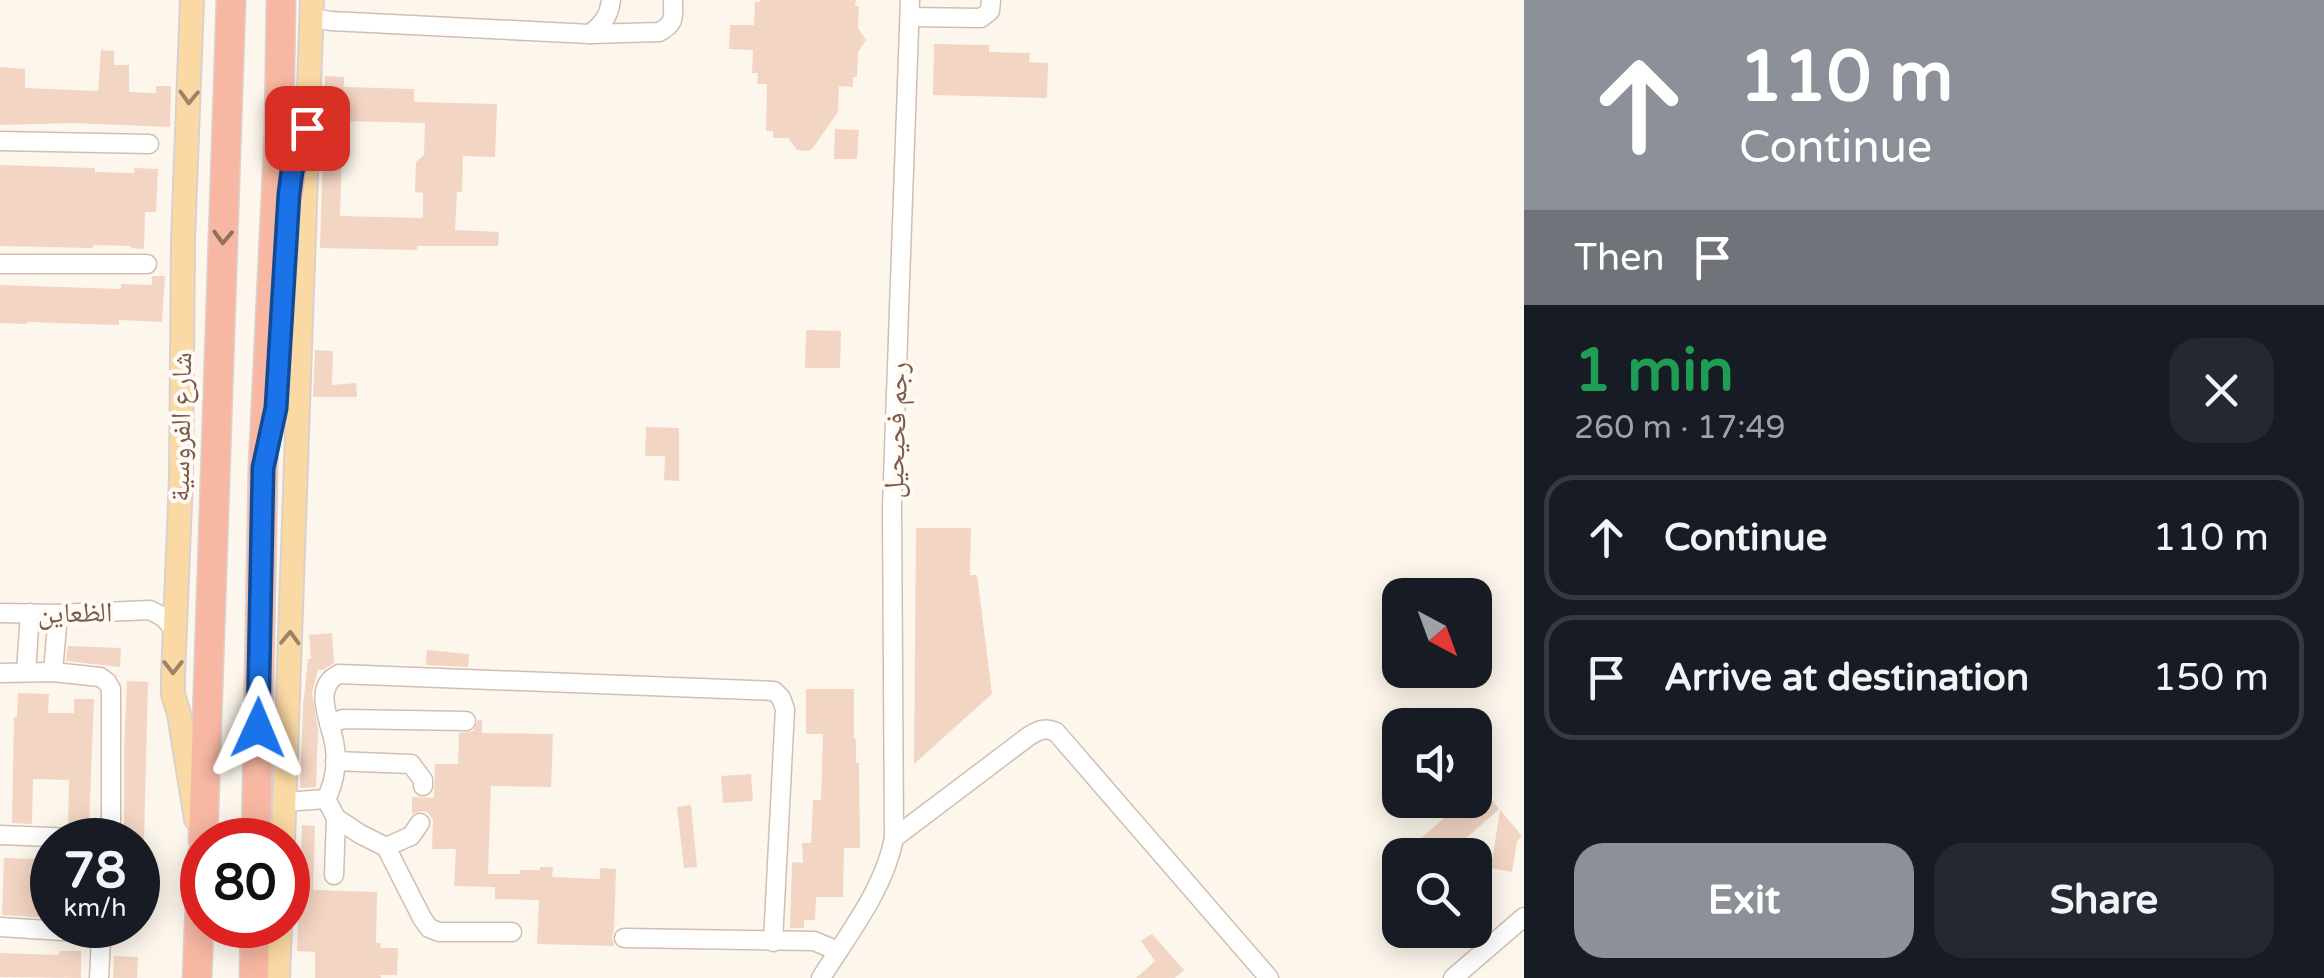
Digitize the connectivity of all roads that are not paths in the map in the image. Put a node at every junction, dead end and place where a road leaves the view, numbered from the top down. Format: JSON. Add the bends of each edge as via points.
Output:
{"nodes":[{"id":1,"x":192,"y":0,"type":"edge"},
{"id":2,"x":214,"y":0,"type":"edge"},
{"id":3,"x":232,"y":0,"type":"edge"},
{"id":4,"x":281,"y":0,"type":"edge"},
{"id":5,"x":611,"y":0,"type":"edge"},
{"id":6,"x":673,"y":0,"type":"edge"},
{"id":7,"x":990,"y":0,"type":"edge"},
{"id":8,"x":910,"y":8,"type":"edge"},
{"id":9,"x":312,"y":9,"type":"edge"},
{"id":10,"x":590,"y":34,"type":"junction"},
{"id":11,"x":227,"y":126,"type":"junction"},
{"id":12,"x":307,"y":128,"type":"junction"},
{"id":13,"x":0,"y":140,"type":"edge"},
{"id":14,"x":148,"y":144,"type":"dead end"},
{"id":15,"x":0,"y":264,"type":"edge"},
{"id":16,"x":147,"y":264,"type":"dead end"},
{"id":17,"x":263,"y":468,"type":"junction"},
{"id":18,"x":175,"y":584,"type":"junction"},
{"id":19,"x":150,"y":610,"type":"junction"},
{"id":20,"x":0,"y":613,"type":"edge"},
{"id":21,"x":30,"y":613,"type":"junction"},
{"id":22,"x":58,"y":614,"type":"junction"},
{"id":23,"x":173,"y":628,"type":"junction"},
{"id":24,"x":26,"y":672,"type":"junction"},
{"id":25,"x":53,"y":672,"type":"junction"},
{"id":26,"x":0,"y":674,"type":"edge"},
{"id":27,"x":466,"y":721,"type":"dead end"},
{"id":28,"x":329,"y":724,"type":"junction"},
{"id":29,"x":336,"y":761,"type":"junction"},
{"id":30,"x":422,"y":786,"type":"dead end"},
{"id":31,"x":326,"y":798,"type":"junction"},
{"id":32,"x":284,"y":802,"type":"junction"},
{"id":33,"x":196,"y":818,"type":"edge"},
{"id":34,"x":204,"y":818,"type":"edge"},
{"id":35,"x":256,"y":818,"type":"edge"},
{"id":36,"x":284,"y":818,"type":"edge"},
{"id":37,"x":336,"y":818,"type":"junction"},
{"id":38,"x":420,"y":824,"type":"dead end"},
{"id":39,"x":0,"y":835,"type":"edge"},
{"id":40,"x":894,"y":838,"type":"junction"},
{"id":41,"x":386,"y":847,"type":"junction"},
{"id":42,"x":334,"y":874,"type":"dead end"},
{"id":43,"x":1524,"y":917,"type":"edge"},
{"id":44,"x":0,"y":927,"type":"edge"},
{"id":45,"x":512,"y":932,"type":"dead end"},
{"id":46,"x":624,"y":938,"type":"dead end"},
{"id":47,"x":774,"y":942,"type":"junction"},
{"id":48,"x":198,"y":948,"type":"edge"},
{"id":49,"x":255,"y":948,"type":"edge"},
{"id":50,"x":279,"y":948,"type":"edge"},
{"id":51,"x":838,"y":951,"type":"junction"},
{"id":52,"x":98,"y":978,"type":"edge"},
{"id":53,"x":197,"y":978,"type":"edge"},
{"id":54,"x":254,"y":978,"type":"edge"},
{"id":55,"x":278,"y":978,"type":"edge"},
{"id":56,"x":821,"y":978,"type":"edge"},
{"id":57,"x":1269,"y":978,"type":"edge"},
{"id":58,"x":1453,"y":978,"type":"edge"}],
"edges":[{"from":1,"to":18,"type":"main road","name":"شارع الفروسية","one_way":true},
{"from":2,"to":11,"type":"highway","via":[[215,73]]},
{"from":3,"to":11,"type":"highway","name":"شارع الفروسية"},
{"from":4,"to":17,"type":"highway"},
{"from":5,"to":10,"type":"street","via":[[603,24]]},
{"from":6,"to":10,"type":"street","via":[[672,22],[660,32]]},
{"from":7,"to":8,"type":"street","via":[[982,18]]},
{"from":8,"to":40,"type":"street","name":"رجم فحيحيل","via":[[892,507]]},
{"from":9,"to":10,"type":"street"},
{"from":9,"to":12,"type":"main road"},
{"from":11,"to":34,"type":"highway","name":"شارع الفروسية","one_way":true},
{"from":12,"to":17,"type":"highway","via":[[289,194],[276,408]]},
{"from":32,"to":12,"type":"main road","one_way":true},
{"from":13,"to":14,"type":"street"},
{"from":15,"to":16,"type":"street"},
{"from":17,"to":35,"type":"highway"},
{"from":18,"to":19,"type":"street","name":"الظعاين"},
{"from":18,"to":23,"type":"main road","name":"شارع الفروسية"},
{"from":19,"to":22,"type":"street","name":"الظعاين"},
{"from":19,"to":23,"type":"street","name":"الظعاين"},
{"from":20,"to":21,"type":"street","name":"الظعاين"},
{"from":21,"to":22,"type":"street","name":"الظعاين"},
{"from":21,"to":24,"type":"street"},
{"from":22,"to":25,"type":"street"},
{"from":23,"to":33,"type":"main road","name":"شارع الفروسية","one_way":true,"via":[[174,694]]},
{"from":24,"to":25,"type":"street"},
{"from":24,"to":26,"type":"street"},
{"from":25,"to":39,"type":"street","via":[[100,677],[111,689],[108,832],[98,840]]},
{"from":27,"to":28,"type":"street"},
{"from":28,"to":29,"type":"street"},
{"from":28,"to":47,"type":"street","via":[[324,688],[339,674],[774,691],[785,709]]},
{"from":29,"to":30,"type":"street","via":[[410,764]]},
{"from":29,"to":31,"type":"street"},
{"from":31,"to":32,"type":"street"},
{"from":31,"to":37,"type":"street"},
{"from":32,"to":36,"type":"main road"},
{"from":37,"to":41,"type":"street"},
{"from":37,"to":42,"type":"street"},
{"from":38,"to":41,"type":"street"},
{"from":40,"to":51,"type":"street","name":"رجم فحيحيل","via":[[880,883]]},
{"from":40,"to":57,"type":"street","via":[[1048,728]]},
{"from":41,"to":45,"type":"street","via":[[429,928]]},
{"from":43,"to":58,"type":"street"},
{"from":44,"to":52,"type":"street","via":[[94,932],[100,940]]},
{"from":46,"to":47,"type":"street"},
{"from":47,"to":51,"type":"street","via":[[814,941]]},
{"from":48,"to":53,"type":"highway","name":"شارع الفروسية"},
{"from":49,"to":54,"type":"highway"},
{"from":50,"to":55,"type":"main road"},
{"from":51,"to":56,"type":"street","name":"رجم فحيحيل"}]}
